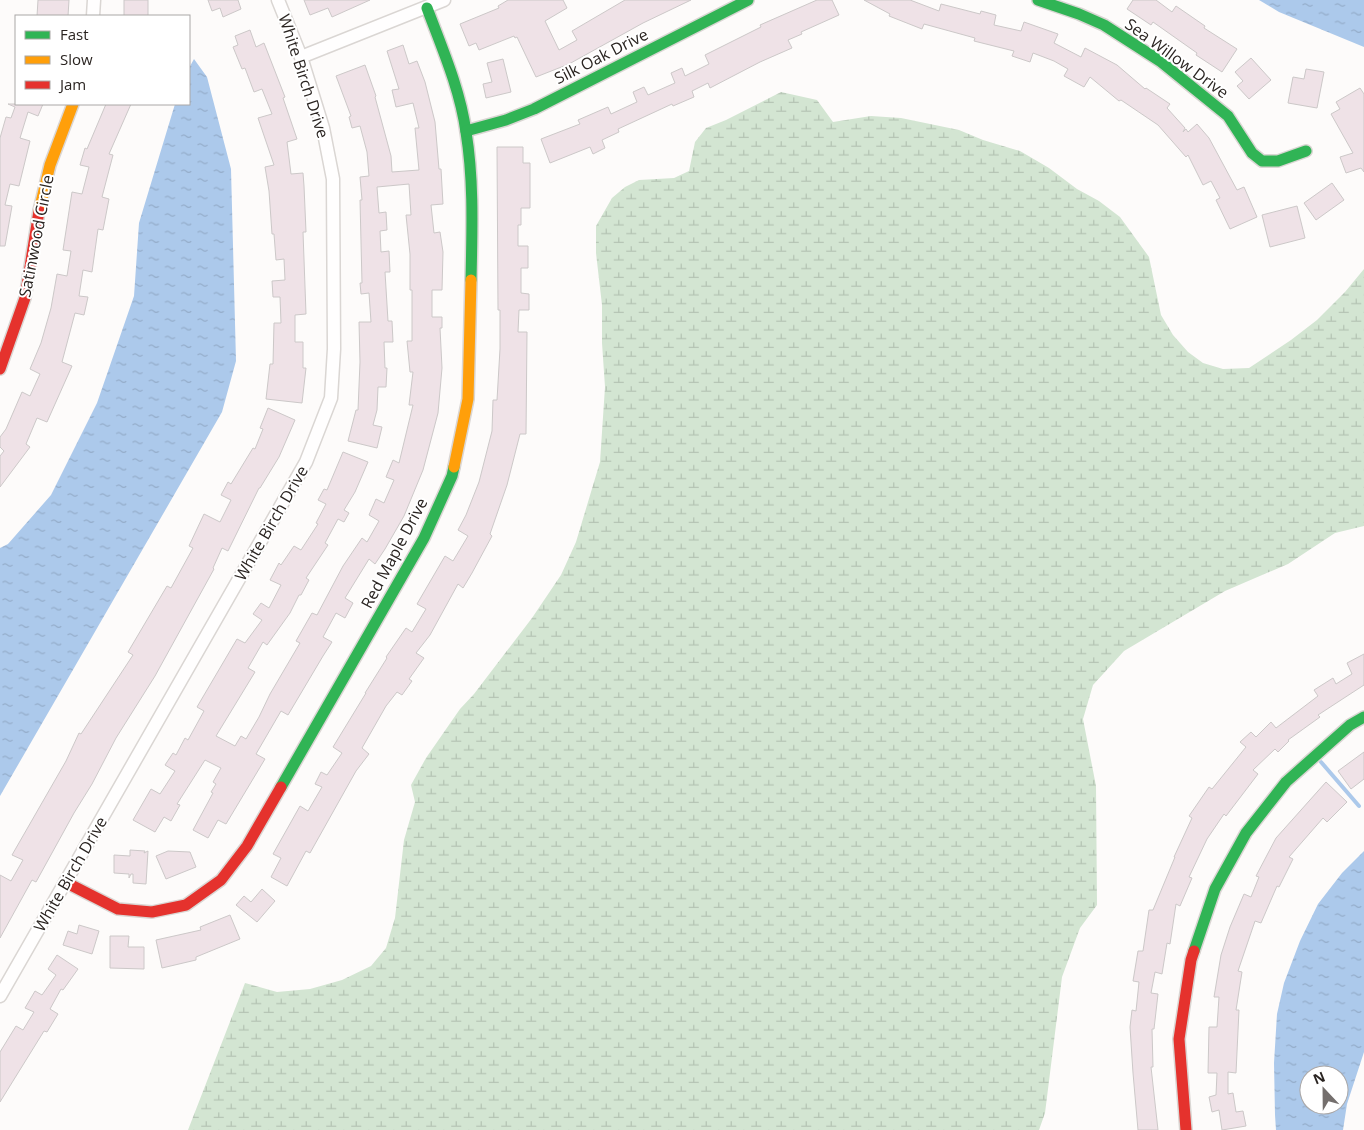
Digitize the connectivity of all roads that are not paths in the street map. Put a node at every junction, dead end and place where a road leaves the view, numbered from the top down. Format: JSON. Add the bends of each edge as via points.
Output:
{"nodes":[{"id":1,"x":94,"y":0,"type":"edge"},
{"id":2,"x":278,"y":0,"type":"edge"},
{"id":3,"x":444,"y":0,"type":"edge"},
{"id":4,"x":748,"y":0,"type":"edge"},
{"id":5,"x":1038,"y":0,"type":"edge"},
{"id":6,"x":427,"y":8,"type":"junction"},
{"id":7,"x":93,"y":15,"type":"edge"},
{"id":8,"x":300,"y":56,"type":"junction"},
{"id":9,"x":73,"y":105,"type":"edge"},
{"id":10,"x":466,"y":131,"type":"junction"},
{"id":11,"x":1306,"y":151,"type":"dead end"},
{"id":12,"x":0,"y":369,"type":"edge"},
{"id":13,"x":1364,"y":718,"type":"edge"},
{"id":14,"x":65,"y":882,"type":"junction"},
{"id":15,"x":0,"y":996,"type":"edge"},
{"id":16,"x":1186,"y":1130,"type":"edge"}],
"edges":[{"from":1,"to":7,"type":"street"},
{"from":2,"to":8,"type":"street","name":"White Birch Drive"},
{"from":3,"to":6,"type":"street"},
{"from":4,"to":10,"type":"street","name":"Silk Oak Drive","via":[[534,109]]},
{"from":5,"to":11,"type":"street","name":"Sea Willow Drive","via":[[1085,16],[1125,38],[1188,82],[1231,119],[1252,152],[1261,160],[1272,162]]},
{"from":6,"to":8,"type":"street"},
{"from":6,"to":10,"type":"street","name":"Red Maple Drive","via":[[452,74]]},
{"from":8,"to":14,"type":"street","name":"White Birch Drive","via":[[323,128],[333,179],[334,349],[331,398],[306,462]]},
{"from":9,"to":12,"type":"street","name":"Satinwood Circle","via":[[50,165],[25,298]]},
{"from":10,"to":14,"type":"street","name":"Red Maple Drive","via":[[472,203],[468,399],[452,476],[424,538],[247,846],[221,880],[186,905],[152,912],[118,909]]},
{"from":13,"to":16,"type":"street","via":[[1350,726],[1286,782],[1246,833],[1215,888],[1191,960],[1179,1039]]},
{"from":14,"to":15,"type":"street","name":"White Birch Drive"}]}
